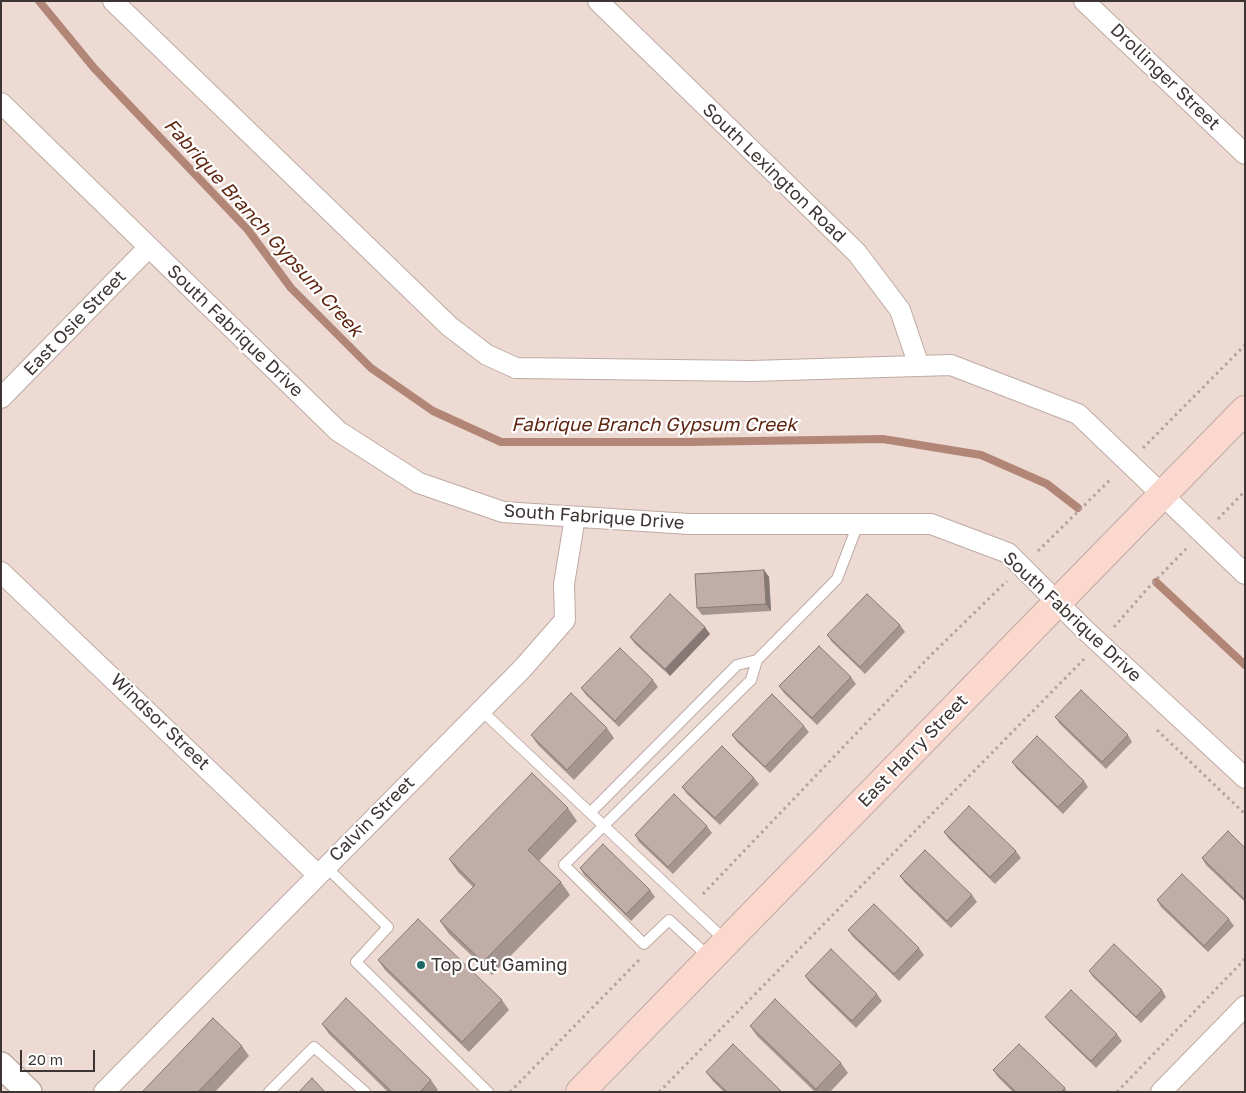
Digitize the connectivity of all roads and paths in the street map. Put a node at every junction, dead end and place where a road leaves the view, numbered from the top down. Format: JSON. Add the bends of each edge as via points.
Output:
{"nodes":[{"id":1,"x":113,"y":1,"type":"edge"},
{"id":2,"x":598,"y":1,"type":"edge"},
{"id":3,"x":1084,"y":1,"type":"edge"},
{"id":4,"x":1,"y":103,"type":"edge"},
{"id":5,"x":1245,"y":154,"type":"edge"},
{"id":6,"x":149,"y":247,"type":"junction"},
{"id":7,"x":1245,"y":345,"type":"edge"},
{"id":8,"x":918,"y":366,"type":"junction"},
{"id":9,"x":1,"y":398,"type":"edge"},
{"id":10,"x":1245,"y":410,"type":"edge"},
{"id":11,"x":1129,"y":462,"type":"junction"},
{"id":12,"x":1245,"y":491,"type":"edge"},
{"id":13,"x":1163,"y":494,"type":"junction"},
{"id":14,"x":575,"y":516,"type":"junction"},
{"id":15,"x":858,"y":524,"type":"junction"},
{"id":16,"x":1203,"y":533,"type":"junction"},
{"id":17,"x":1022,"y":567,"type":"junction"},
{"id":18,"x":1,"y":572,"type":"edge"},
{"id":19,"x":1245,"y":574,"type":"edge"},
{"id":20,"x":1057,"y":603,"type":"junction"},
{"id":21,"x":1099,"y":643,"type":"junction"},
{"id":22,"x":757,"y":660,"type":"junction"},
{"id":23,"x":1083,"y":660,"type":"junction"},
{"id":24,"x":1090,"y":667,"type":"dead end"},
{"id":25,"x":481,"y":710,"type":"junction"},
{"id":26,"x":1153,"y":727,"type":"dead end"},
{"id":27,"x":660,"y":742,"type":"junction"},
{"id":28,"x":674,"y":755,"type":"junction"},
{"id":29,"x":1245,"y":778,"type":"edge"},
{"id":30,"x":590,"y":813,"type":"junction"},
{"id":31,"x":1245,"y":814,"type":"edge"},
{"id":32,"x":603,"y":825,"type":"junction"},
{"id":33,"x":321,"y":870,"type":"junction"},
{"id":34,"x":690,"y":908,"type":"junction"},
{"id":35,"x":718,"y":950,"type":"junction"},
{"id":36,"x":646,"y":953,"type":"dead end"},
{"id":37,"x":1245,"y":959,"type":"edge"},
{"id":38,"x":1245,"y":1006,"type":"edge"},
{"id":39,"x":1,"y":1065,"type":"edge"},
{"id":40,"x":29,"y":1092,"type":"edge"},
{"id":41,"x":104,"y":1092,"type":"edge"},
{"id":42,"x":270,"y":1092,"type":"edge"},
{"id":43,"x":365,"y":1092,"type":"edge"},
{"id":44,"x":488,"y":1092,"type":"edge"},
{"id":45,"x":510,"y":1092,"type":"edge"},
{"id":46,"x":580,"y":1092,"type":"edge"},
{"id":47,"x":659,"y":1092,"type":"edge"},
{"id":48,"x":1117,"y":1092,"type":"edge"},
{"id":49,"x":1161,"y":1092,"type":"edge"}],
"edges":[{"from":1,"to":8,"type":"street","via":[[442,319],[487,356],[516,368],[752,372]]},
{"from":2,"to":8,"type":"street","name":"South Lexington Road","via":[[857,253],[900,310]]},
{"from":3,"to":5,"type":"street","name":"Drollinger Street"},
{"from":4,"to":6,"type":"street","name":"South Fabrique Drive"},
{"from":6,"to":9,"type":"street","name":"East Osie Street"},
{"from":6,"to":14,"type":"street","name":"South Fabrique Drive","via":[[338,431],[419,484],[503,512]]},
{"from":7,"to":11,"type":"path"},
{"from":8,"to":11,"type":"street","via":[[951,365],[1078,414]]},
{"from":10,"to":13,"type":"main road","name":"East Harry Street"},
{"from":11,"to":13,"type":"street"},
{"from":11,"to":17,"type":"path"},
{"from":12,"to":16,"type":"path"},
{"from":13,"to":16,"type":"street"},
{"from":13,"to":20,"type":"main road","name":"East Harry Street"},
{"from":14,"to":15,"type":"street","name":"South Fabrique Drive","via":[[689,524]]},
{"from":14,"to":25,"type":"street","name":"Calvin Street","via":[[564,584],[565,620]]},
{"from":15,"to":17,"type":"street","name":"South Fabrique Drive","via":[[931,524],[1008,553]]},
{"from":15,"to":22,"type":"lane","via":[[837,579]]},
{"from":16,"to":19,"type":"street"},
{"from":16,"to":21,"type":"path"},
{"from":17,"to":20,"type":"street","name":"South Fabrique Drive"},
{"from":17,"to":34,"type":"path","via":[[932,654]]},
{"from":18,"to":33,"type":"street","name":"Windsor Street"},
{"from":20,"to":21,"type":"street","name":"South Fabrique Drive"},
{"from":20,"to":35,"type":"main road","name":"East Harry Street"},
{"from":21,"to":23,"type":"path"},
{"from":21,"to":29,"type":"street","name":"South Fabrique Drive"},
{"from":22,"to":27,"type":"lane","via":[[737,665]]},
{"from":22,"to":28,"type":"lane","via":[[751,680]]},
{"from":23,"to":24,"type":"path"},
{"from":23,"to":47,"type":"path"},
{"from":25,"to":30,"type":"lane"},
{"from":25,"to":33,"type":"street","name":"Calvin Street"},
{"from":26,"to":31,"type":"path"},
{"from":27,"to":28,"type":"lane"},
{"from":27,"to":30,"type":"lane"},
{"from":28,"to":32,"type":"lane"},
{"from":30,"to":32,"type":"lane"},
{"from":32,"to":34,"type":"lane"},
{"from":32,"to":35,"type":"lane","via":[[564,865],[644,944],[669,920]]},
{"from":33,"to":41,"type":"street","name":"Calvin Street"},
{"from":33,"to":44,"type":"lane","via":[[388,928],[356,962]]},
{"from":34,"to":35,"type":"lane"},
{"from":35,"to":46,"type":"main road","name":"East Harry Street"},
{"from":36,"to":45,"type":"path"},
{"from":37,"to":48,"type":"path"},
{"from":38,"to":49,"type":"street"},
{"from":39,"to":40,"type":"street"},
{"from":42,"to":43,"type":"lane","via":[[314,1046]]}]}
